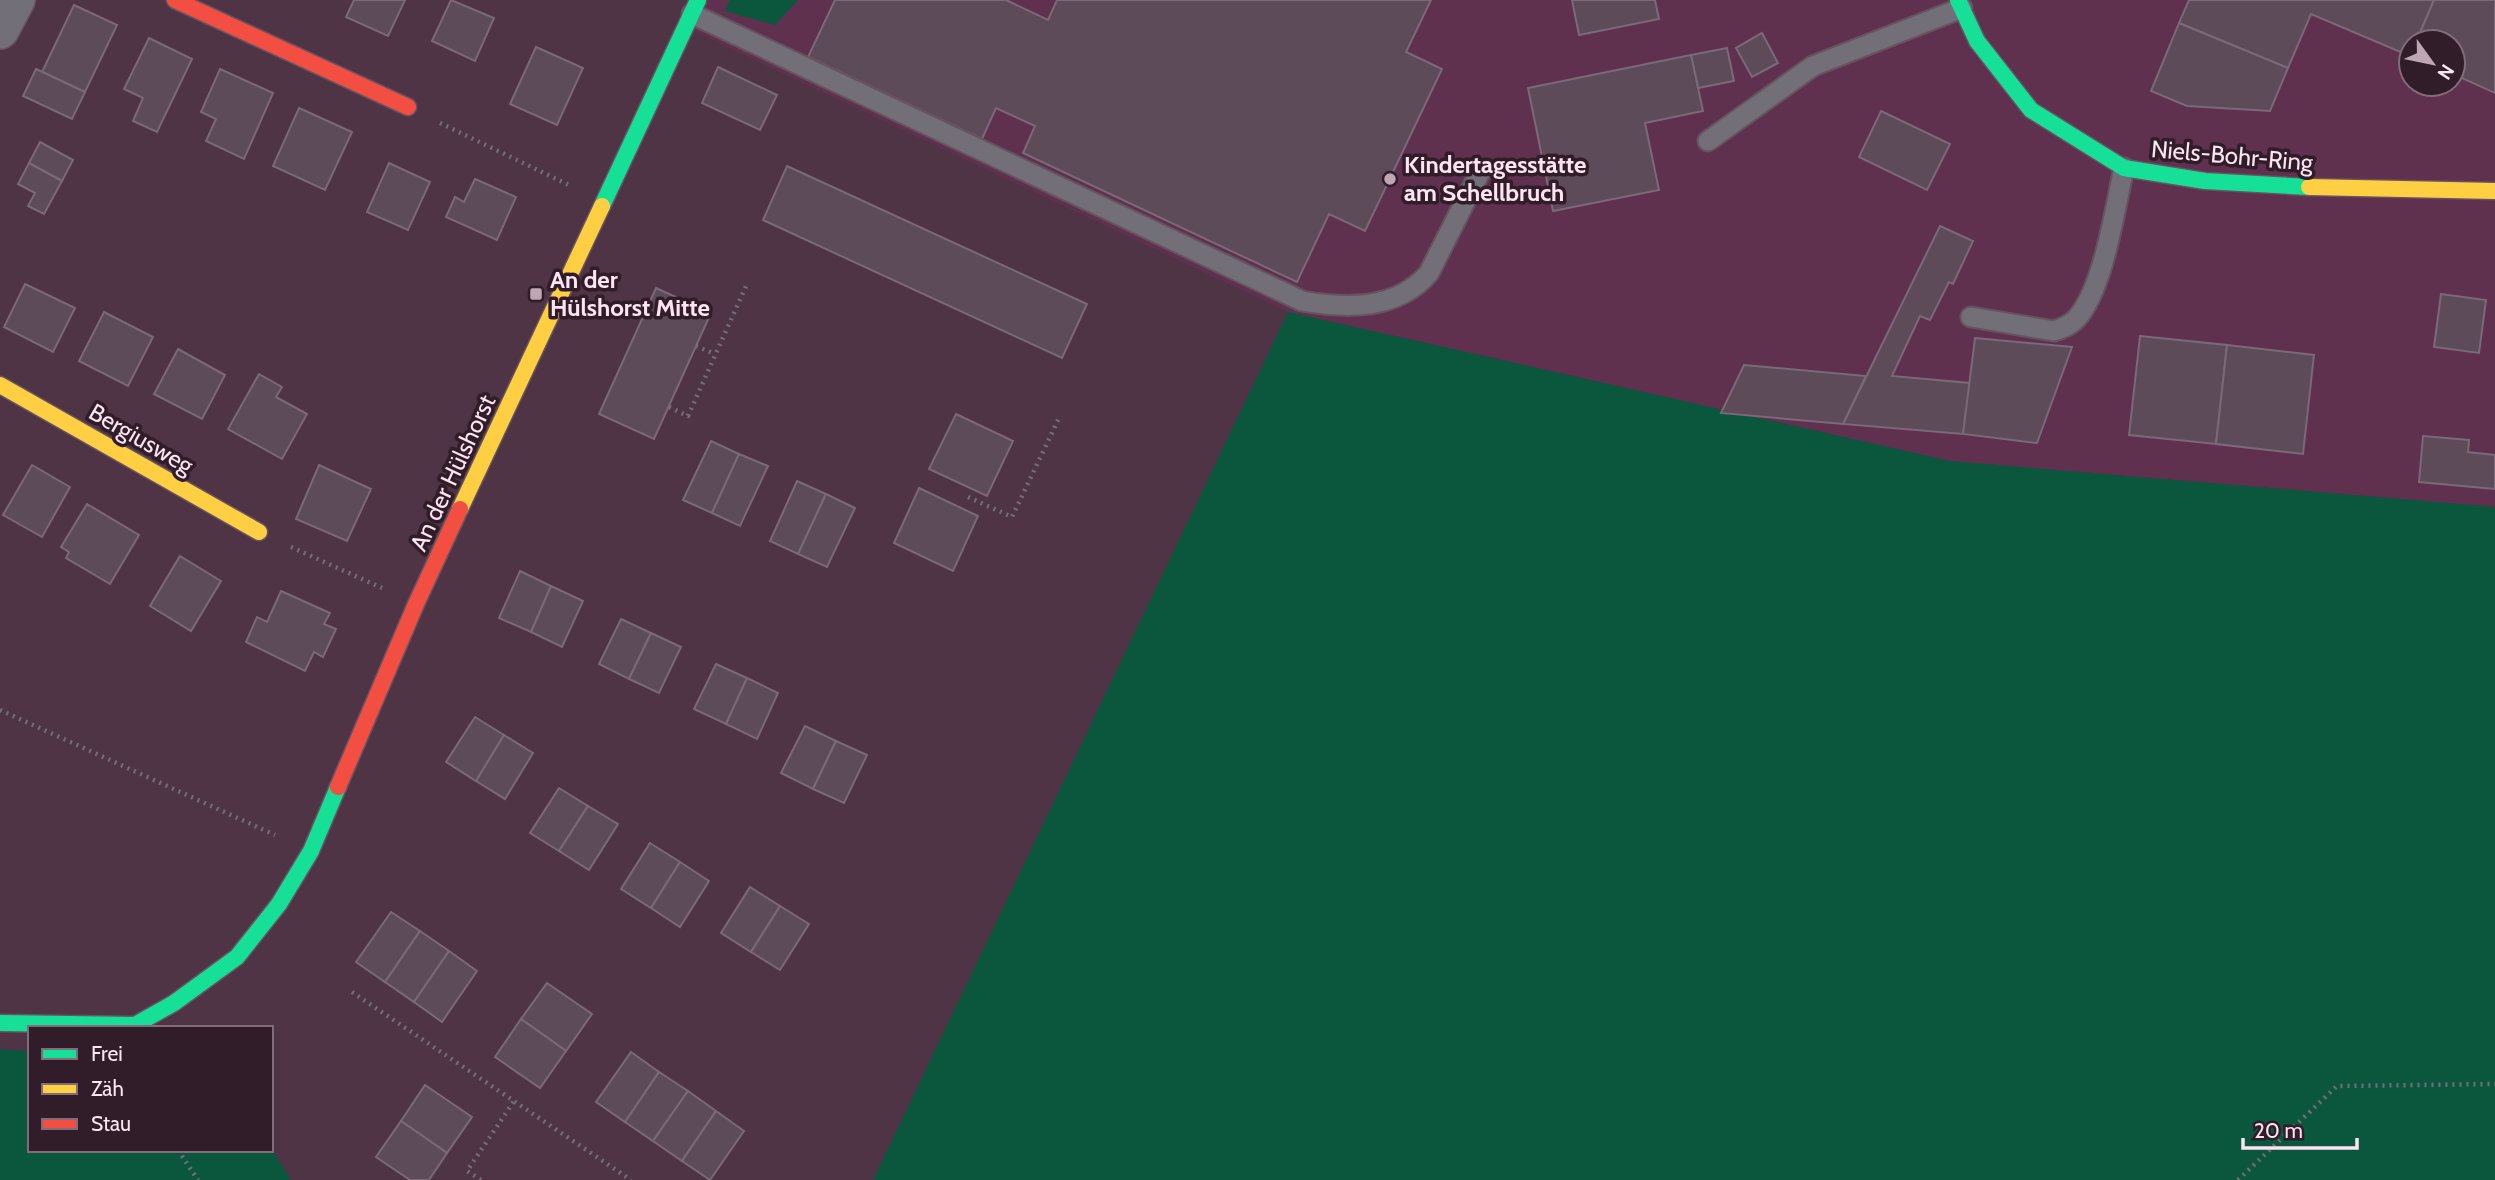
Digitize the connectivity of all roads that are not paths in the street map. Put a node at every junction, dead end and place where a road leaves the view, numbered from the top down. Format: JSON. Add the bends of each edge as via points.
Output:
{"nodes":[{"id":1,"x":16,"y":0,"type":"edge"},
{"id":2,"x":175,"y":0,"type":"edge"},
{"id":3,"x":1960,"y":4,"type":"edge"},
{"id":4,"x":695,"y":7,"type":"edge"},
{"id":5,"x":0,"y":30,"type":"edge"},
{"id":6,"x":408,"y":107,"type":"road end"},
{"id":7,"x":1708,"y":141,"type":"dead end"},
{"id":8,"x":2124,"y":168,"type":"junction"},
{"id":9,"x":1480,"y":172,"type":"dead end"},
{"id":10,"x":2495,"y":191,"type":"edge"},
{"id":11,"x":1971,"y":317,"type":"dead end"},
{"id":12,"x":0,"y":384,"type":"edge"},
{"id":13,"x":259,"y":532,"type":"road end"},
{"id":14,"x":0,"y":1023,"type":"edge"}],
"edges":[{"from":1,"to":5,"type":"street"},
{"from":2,"to":6,"type":"street"},
{"from":3,"to":7,"type":"lane","via":[[1813,66]]},
{"from":3,"to":8,"type":"street","name":"Niels-Bohr-Ring","via":[[1977,41],[2031,110]]},
{"from":4,"to":9,"type":"lane","via":[[1302,301],[1362,306],[1418,286]]},
{"from":4,"to":14,"type":"street","name":"An der Hülshorst","via":[[416,604],[311,851],[279,904],[237,957],[135,1025]]},
{"from":8,"to":10,"type":"street","name":"Niels-Bohr-Ring","via":[[2205,181]]},
{"from":8,"to":11,"type":"lane","via":[[2097,278],[2078,317],[2054,331]]},
{"from":12,"to":13,"type":"street","name":"Bergiusweg"}]}
